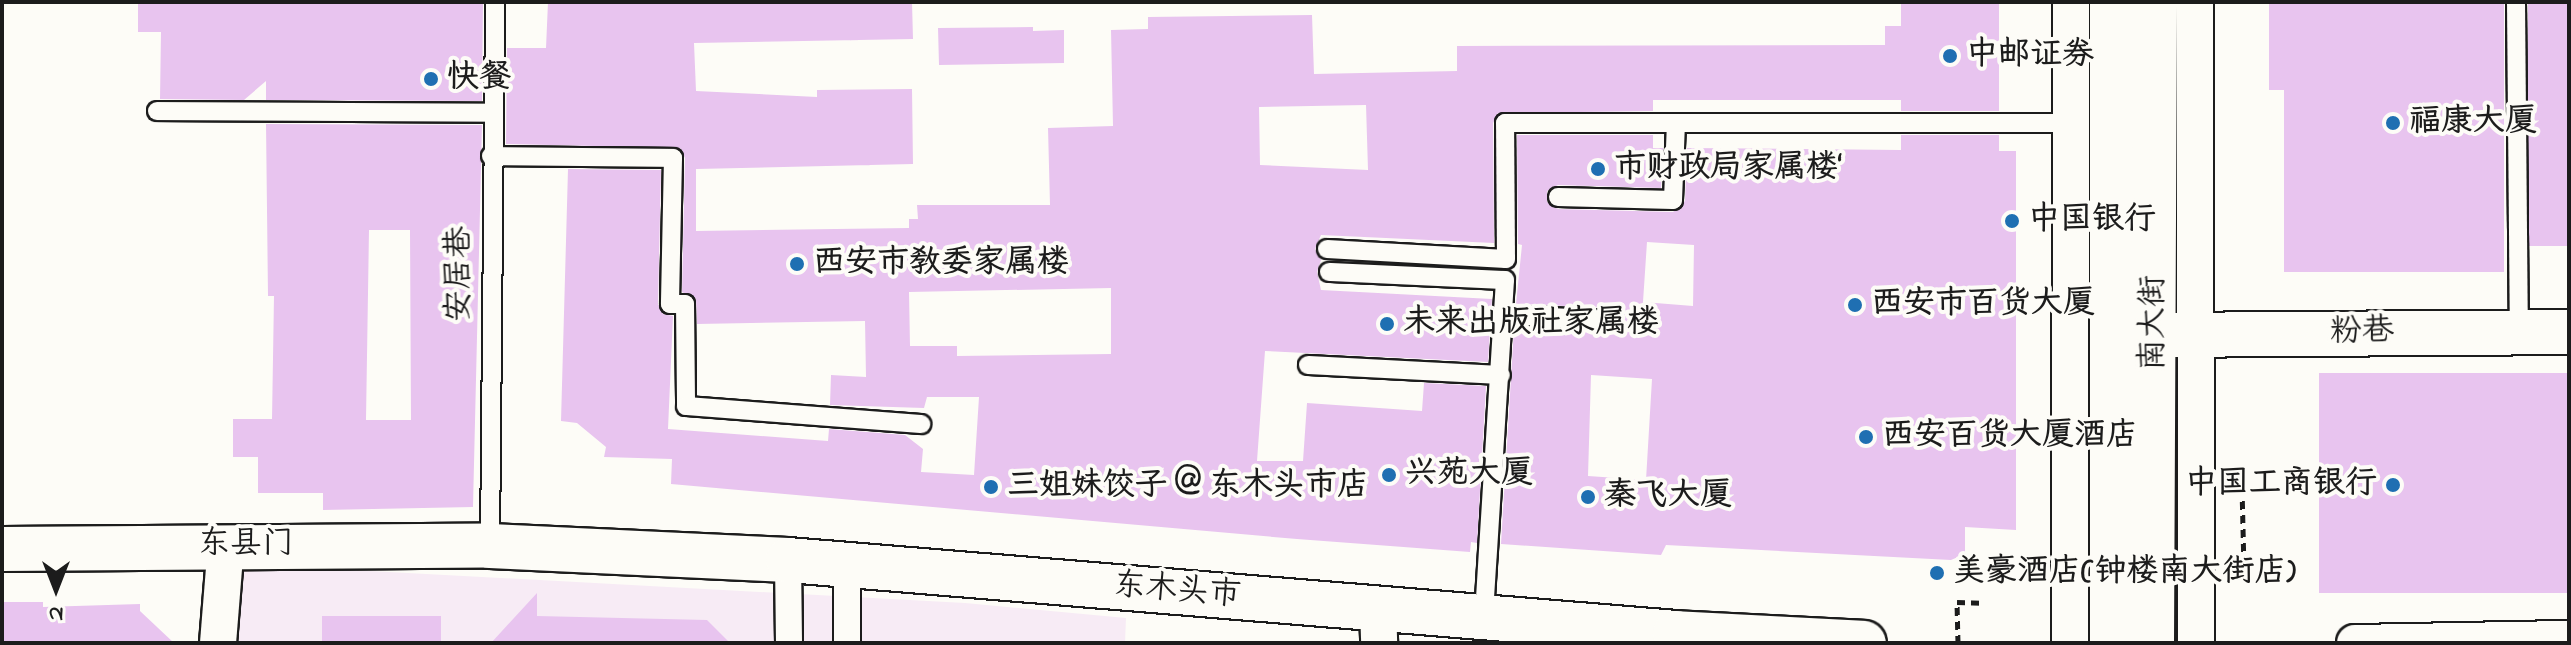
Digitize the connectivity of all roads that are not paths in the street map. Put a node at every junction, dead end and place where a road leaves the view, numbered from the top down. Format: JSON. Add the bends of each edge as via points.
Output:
{"nodes":[{"id":1,"x":495,"y":2,"type":"edge"},
{"id":2,"x":2071,"y":2,"type":"edge"},
{"id":3,"x":2112,"y":2,"type":"edge"},
{"id":4,"x":2155,"y":2,"type":"edge"},
{"id":5,"x":2195,"y":2,"type":"edge"},
{"id":6,"x":2516,"y":2,"type":"edge"},
{"id":7,"x":157,"y":111,"type":"dead end"},
{"id":8,"x":491,"y":113,"type":"junction"},
{"id":9,"x":1676,"y":123,"type":"junction"},
{"id":10,"x":2071,"y":123,"type":"junction"},
{"id":11,"x":491,"y":156,"type":"junction"},
{"id":12,"x":1558,"y":197,"type":"dead end"},
{"id":13,"x":1327,"y":249,"type":"dead end"},
{"id":14,"x":1329,"y":272,"type":"dead end"},
{"id":15,"x":1503,"y":315,"type":"junction"},
{"id":16,"x":1612,"y":320,"type":"dead end"},
{"id":17,"x":2519,"y":332,"type":"junction"},
{"id":18,"x":2569,"y":332,"type":"edge"},
{"id":19,"x":2175,"y":335,"type":"junction"},
{"id":20,"x":1308,"y":365,"type":"dead end"},
{"id":21,"x":1501,"y":375,"type":"junction"},
{"id":22,"x":921,"y":424,"type":"dead end"},
{"id":23,"x":226,"y":544,"type":"junction"},
{"id":24,"x":490,"y":546,"type":"junction"},
{"id":25,"x":2,"y":549,"type":"edge"},
{"id":26,"x":788,"y":560,"type":"junction"},
{"id":27,"x":847,"y":565,"type":"junction"},
{"id":28,"x":1484,"y":617,"type":"junction"},
{"id":29,"x":1378,"y":626,"type":"edge"},
{"id":30,"x":1675,"y":638,"type":"edge"},
{"id":31,"x":2569,"y":639,"type":"edge"},
{"id":32,"x":218,"y":643,"type":"edge"},
{"id":33,"x":789,"y":643,"type":"edge"},
{"id":34,"x":847,"y":643,"type":"edge"},
{"id":35,"x":1864,"y":643,"type":"edge"},
{"id":36,"x":2070,"y":643,"type":"edge"},
{"id":37,"x":2112,"y":643,"type":"edge"},
{"id":38,"x":2152,"y":643,"type":"edge"},
{"id":39,"x":2196,"y":643,"type":"edge"},
{"id":40,"x":2355,"y":643,"type":"edge"}],
"edges":[{"from":1,"to":8,"type":"lane","name":"安居巷"},
{"from":2,"to":10,"type":"street"},
{"from":3,"to":37,"type":"street","name":"南大街"},
{"from":4,"to":19,"type":"street","name":"南大街"},
{"from":5,"to":19,"type":"street"},
{"from":6,"to":17,"type":"lane"},
{"from":7,"to":8,"type":"lane"},
{"from":8,"to":11,"type":"lane","name":"安居巷"},
{"from":9,"to":10,"type":"lane"},
{"from":9,"to":12,"type":"lane","via":[[1673,200]]},
{"from":9,"to":13,"type":"lane","via":[[1505,123],[1506,259]]},
{"from":10,"to":36,"type":"street"},
{"from":11,"to":22,"type":"lane","via":[[673,158],[670,304],[685,304],[686,406]]},
{"from":11,"to":24,"type":"lane","name":"安居巷"},
{"from":14,"to":15,"type":"lane","via":[[1505,280]]},
{"from":15,"to":16,"type":"lane"},
{"from":15,"to":21,"type":"lane"},
{"from":17,"to":18,"type":"street","name":"粉巷"},
{"from":17,"to":19,"type":"street","name":"粉巷"},
{"from":19,"to":38,"type":"street","name":"南大街"},
{"from":19,"to":39,"type":"street"},
{"from":20,"to":21,"type":"lane"},
{"from":21,"to":28,"type":"lane"},
{"from":23,"to":24,"type":"street","name":"东县门"},
{"from":23,"to":25,"type":"street","name":"东县门"},
{"from":23,"to":32,"type":"street"},
{"from":24,"to":26,"type":"street","name":"东木头市"},
{"from":26,"to":27,"type":"street","name":"东木头市"},
{"from":26,"to":33,"type":"street"},
{"from":27,"to":29,"type":"street","name":"东木头市"},
{"from":27,"to":34,"type":"street"},
{"from":28,"to":29,"type":"street","name":"东木头市"},
{"from":28,"to":30,"type":"street","name":"东木头市"},
{"from":30,"to":35,"type":"street","name":"东木头市"},
{"from":31,"to":40,"type":"street"}]}
